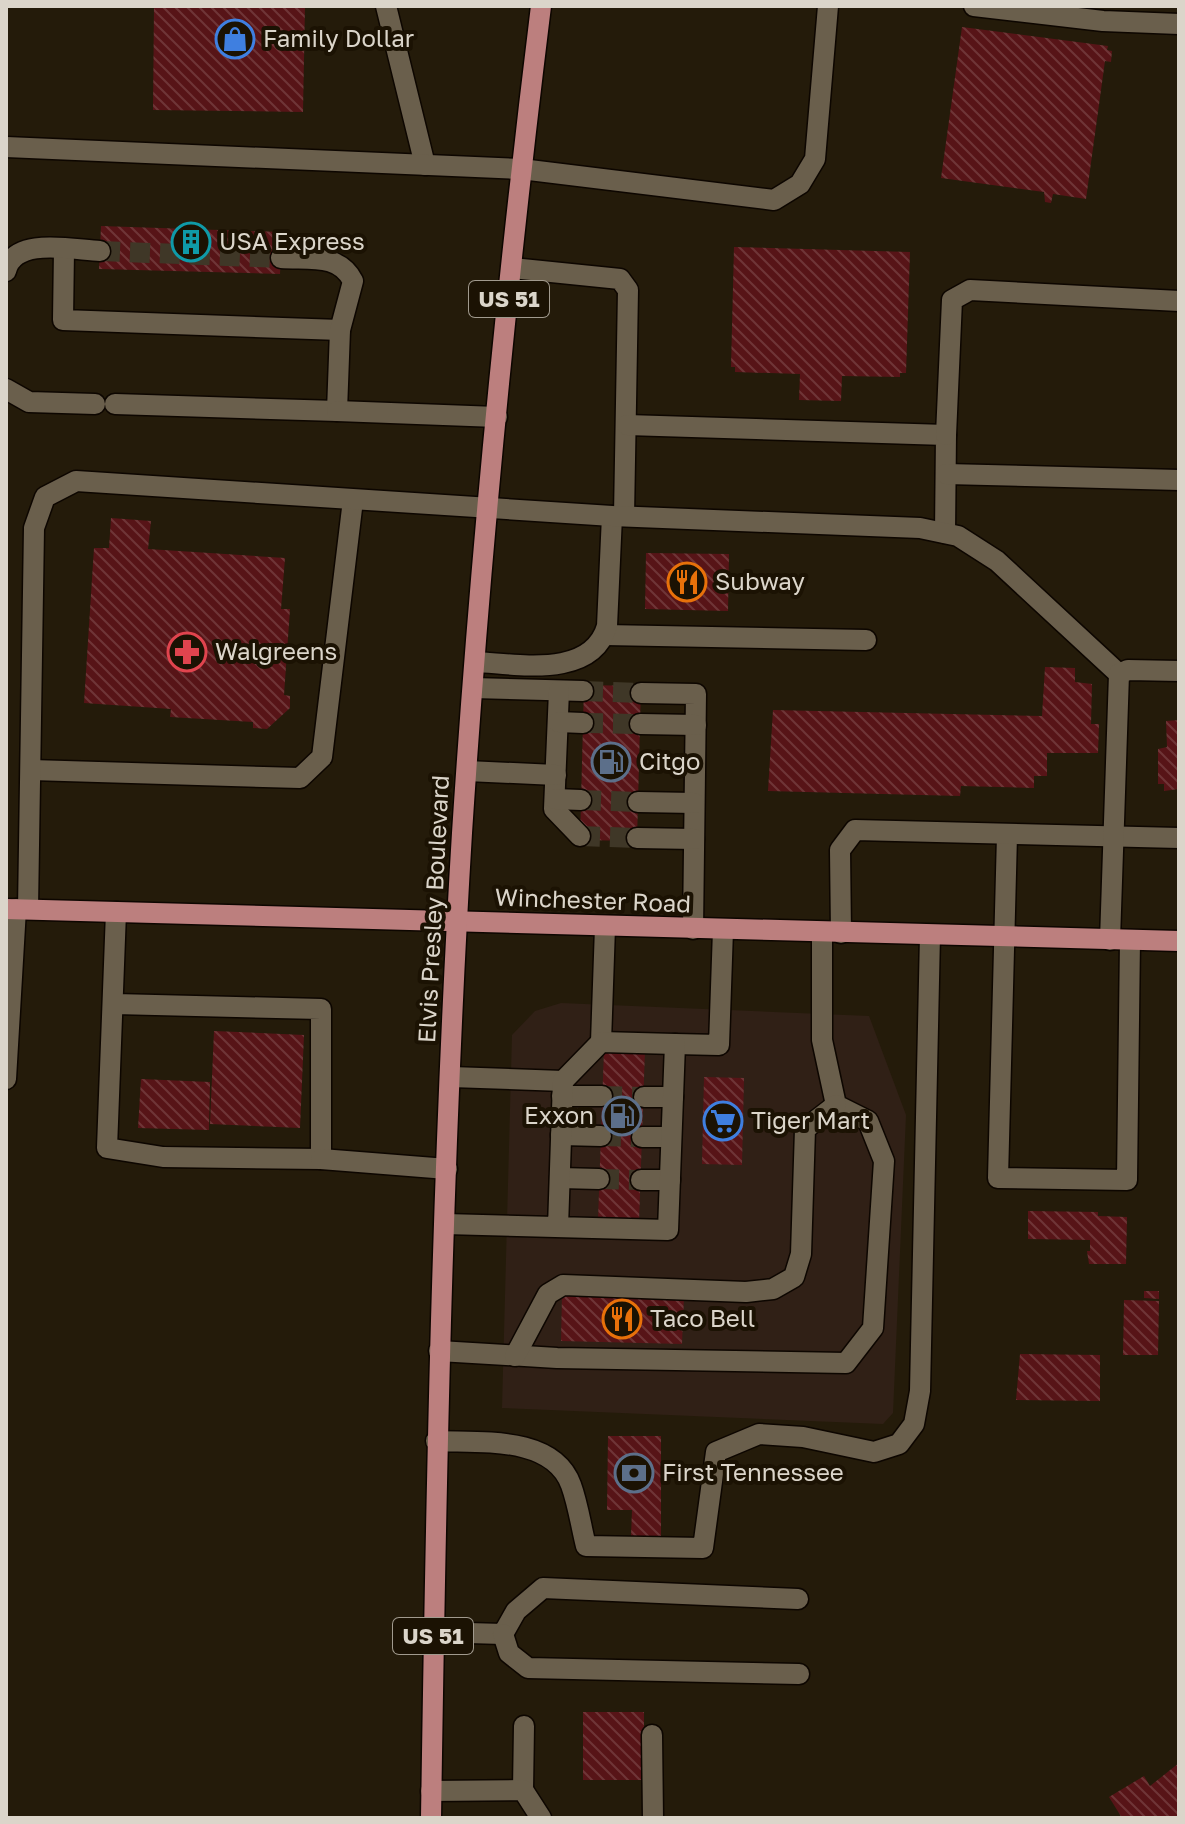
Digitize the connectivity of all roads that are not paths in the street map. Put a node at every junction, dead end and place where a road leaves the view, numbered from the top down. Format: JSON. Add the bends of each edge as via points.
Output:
{"nodes":[{"id":1,"x":386,"y":6,"type":"edge"},
{"id":2,"x":541,"y":6,"type":"edge"},
{"id":3,"x":828,"y":6,"type":"edge"},
{"id":4,"x":974,"y":6,"type":"edge"},
{"id":5,"x":1179,"y":24,"type":"edge"},
{"id":6,"x":6,"y":147,"type":"edge"},
{"id":7,"x":425,"y":165,"type":"junction"},
{"id":8,"x":521,"y":169,"type":"junction"},
{"id":9,"x":64,"y":250,"type":"junction"},
{"id":10,"x":100,"y":251,"type":"tunnel mouth"},
{"id":11,"x":281,"y":258,"type":"tunnel mouth"},
{"id":12,"x":512,"y":268,"type":"junction"},
{"id":13,"x":6,"y":271,"type":"edge"},
{"id":14,"x":1179,"y":301,"type":"edge"},
{"id":15,"x":340,"y":330,"type":"junction"},
{"id":16,"x":6,"y":389,"type":"edge"},
{"id":17,"x":337,"y":411,"type":"junction"},
{"id":18,"x":497,"y":417,"type":"junction"},
{"id":19,"x":627,"y":425,"type":"junction"},
{"id":20,"x":946,"y":435,"type":"junction"},
{"id":21,"x":946,"y":474,"type":"junction"},
{"id":22,"x":1179,"y":480,"type":"edge"},
{"id":23,"x":353,"y":500,"type":"junction"},
{"id":24,"x":489,"y":509,"type":"junction"},
{"id":25,"x":618,"y":516,"type":"junction"},
{"id":26,"x":945,"y":533,"type":"junction"},
{"id":27,"x":605,"y":635,"type":"junction"},
{"id":28,"x":866,"y":640,"type":"dead end"},
{"id":29,"x":476,"y":662,"type":"junction"},
{"id":30,"x":1179,"y":671,"type":"edge"},
{"id":31,"x":1119,"y":674,"type":"junction"},
{"id":32,"x":473,"y":688,"type":"junction"},
{"id":33,"x":559,"y":691,"type":"junction"},
{"id":34,"x":583,"y":691,"type":"tunnel mouth"},
{"id":35,"x":641,"y":693,"type":"tunnel mouth"},
{"id":36,"x":558,"y":722,"type":"junction"},
{"id":37,"x":583,"y":723,"type":"tunnel mouth"},
{"id":38,"x":640,"y":724,"type":"tunnel mouth"},
{"id":39,"x":696,"y":725,"type":"junction"},
{"id":40,"x":31,"y":770,"type":"junction"},
{"id":41,"x":467,"y":771,"type":"junction"},
{"id":42,"x":556,"y":775,"type":"junction"},
{"id":43,"x":555,"y":799,"type":"junction"},
{"id":44,"x":581,"y":800,"type":"tunnel mouth"},
{"id":45,"x":638,"y":802,"type":"tunnel mouth"},
{"id":46,"x":694,"y":803,"type":"junction"},
{"id":47,"x":1007,"y":835,"type":"junction"},
{"id":48,"x":580,"y":836,"type":"dead end"},
{"id":49,"x":637,"y":838,"type":"tunnel mouth"},
{"id":50,"x":1114,"y":838,"type":"junction"},
{"id":51,"x":1179,"y":838,"type":"edge"},
{"id":52,"x":694,"y":839,"type":"junction"},
{"id":53,"x":17,"y":909,"type":"edge"},
{"id":54,"x":116,"y":912,"type":"junction"},
{"id":55,"x":457,"y":923,"type":"junction"},
{"id":56,"x":605,"y":927,"type":"junction"},
{"id":57,"x":693,"y":929,"type":"junction"},
{"id":58,"x":723,"y":930,"type":"junction"},
{"id":59,"x":831,"y":933,"type":"junction"},
{"id":60,"x":930,"y":935,"type":"junction"},
{"id":61,"x":1002,"y":937,"type":"junction"},
{"id":62,"x":1120,"y":940,"type":"junction"},
{"id":63,"x":1179,"y":941,"type":"edge"},
{"id":64,"x":115,"y":1004,"type":"junction"},
{"id":65,"x":601,"y":1042,"type":"junction"},
{"id":66,"x":675,"y":1044,"type":"junction"},
{"id":67,"x":451,"y":1077,"type":"junction"},
{"id":68,"x":6,"y":1079,"type":"edge"},
{"id":69,"x":563,"y":1088,"type":"junction"},
{"id":70,"x":602,"y":1096,"type":"tunnel mouth"},
{"id":71,"x":644,"y":1097,"type":"tunnel mouth"},
{"id":72,"x":673,"y":1097,"type":"junction"},
{"id":73,"x":836,"y":1105,"type":"junction"},
{"id":74,"x":561,"y":1135,"type":"junction"},
{"id":75,"x":601,"y":1136,"type":"tunnel mouth"},
{"id":76,"x":642,"y":1137,"type":"tunnel mouth"},
{"id":77,"x":671,"y":1137,"type":"junction"},
{"id":78,"x":321,"y":1159,"type":"junction"},
{"id":79,"x":447,"y":1169,"type":"junction"},
{"id":80,"x":560,"y":1178,"type":"junction"},
{"id":81,"x":599,"y":1179,"type":"tunnel mouth"},
{"id":82,"x":641,"y":1180,"type":"tunnel mouth"},
{"id":83,"x":670,"y":1180,"type":"junction"},
{"id":84,"x":445,"y":1224,"type":"junction"},
{"id":85,"x":558,"y":1227,"type":"junction"},
{"id":86,"x":439,"y":1351,"type":"junction"},
{"id":87,"x":515,"y":1356,"type":"junction"},
{"id":88,"x":436,"y":1441,"type":"junction"},
{"id":89,"x":798,"y":1599,"type":"dead end"},
{"id":90,"x":433,"y":1632,"type":"junction"},
{"id":91,"x":503,"y":1634,"type":"junction"},
{"id":92,"x":799,"y":1674,"type":"dead end"},
{"id":93,"x":524,"y":1726,"type":"dead end"},
{"id":94,"x":652,"y":1735,"type":"dead end"},
{"id":95,"x":523,"y":1790,"type":"junction"},
{"id":96,"x":431,"y":1791,"type":"junction"},
{"id":97,"x":431,"y":1818,"type":"edge"},
{"id":98,"x":541,"y":1818,"type":"edge"},
{"id":99,"x":653,"y":1818,"type":"edge"}],
"edges":[{"from":1,"to":7,"type":"lane"},
{"from":2,"to":8,"type":"main road","name":"Elvis Presley Boulevard","number":"US 51"},
{"from":3,"to":8,"type":"lane","via":[[815,159],[800,184],[774,200]]},
{"from":4,"to":5,"type":"lane"},
{"from":6,"to":7,"type":"lane"},
{"from":7,"to":8,"type":"lane"},
{"from":8,"to":12,"type":"main road","name":"Elvis Presley Boulevard","number":"US 51"},
{"from":9,"to":10,"type":"lane"},
{"from":9,"to":13,"type":"lane","via":[[30,248],[17,254]]},
{"from":9,"to":15,"type":"lane","via":[[63,320]]},
{"from":11,"to":15,"type":"lane","via":[[336,261],[347,268],[353,281]]},
{"from":12,"to":18,"type":"main road","name":"Elvis Presley Boulevard","number":"US 51"},
{"from":12,"to":19,"type":"lane","via":[[625,282]]},
{"from":14,"to":20,"type":"lane","via":[[970,290],[957,295],[952,300]]},
{"from":15,"to":17,"type":"lane"},
{"from":16,"to":17,"type":"lane","via":[[29,402]]},
{"from":17,"to":18,"type":"lane"},
{"from":18,"to":24,"type":"main road","name":"Elvis Presley Boulevard","number":"US 51"},
{"from":19,"to":20,"type":"lane"},
{"from":19,"to":25,"type":"lane"},
{"from":20,"to":21,"type":"lane"},
{"from":21,"to":22,"type":"lane"},
{"from":21,"to":26,"type":"lane"},
{"from":23,"to":24,"type":"lane"},
{"from":23,"to":40,"type":"lane","via":[[322,757],[300,778]]},
{"from":23,"to":40,"type":"lane","via":[[76,481],[45,497],[34,528]]},
{"from":24,"to":25,"type":"lane"},
{"from":24,"to":29,"type":"main road","name":"Elvis Presley Boulevard","number":"US 51"},
{"from":25,"to":26,"type":"lane"},
{"from":25,"to":27,"type":"lane"},
{"from":26,"to":31,"type":"lane","via":[[997,561]]},
{"from":27,"to":28,"type":"lane"},
{"from":27,"to":29,"type":"lane","via":[[589,653],[562,664]]},
{"from":29,"to":32,"type":"main road","name":"Elvis Presley Boulevard","number":"US 51"},
{"from":30,"to":31,"type":"lane"},
{"from":31,"to":50,"type":"lane"},
{"from":32,"to":33,"type":"lane"},
{"from":32,"to":41,"type":"main road","name":"Elvis Presley Boulevard","number":"US 51"},
{"from":33,"to":34,"type":"lane"},
{"from":33,"to":36,"type":"lane"},
{"from":35,"to":39,"type":"lane","via":[[696,694]]},
{"from":36,"to":37,"type":"lane"},
{"from":36,"to":42,"type":"lane"},
{"from":38,"to":39,"type":"lane"},
{"from":39,"to":46,"type":"lane"},
{"from":40,"to":53,"type":"lane"},
{"from":41,"to":42,"type":"lane"},
{"from":41,"to":55,"type":"main road","name":"Elvis Presley Boulevard","number":"US 51"},
{"from":42,"to":43,"type":"lane"},
{"from":43,"to":44,"type":"lane"},
{"from":43,"to":48,"type":"lane","via":[[554,809]]},
{"from":45,"to":46,"type":"lane"},
{"from":46,"to":52,"type":"lane"},
{"from":47,"to":50,"type":"lane"},
{"from":47,"to":59,"type":"lane","via":[[855,830],[840,850]]},
{"from":47,"to":61,"type":"lane"},
{"from":49,"to":52,"type":"lane"},
{"from":50,"to":51,"type":"lane"},
{"from":50,"to":62,"type":"lane"},
{"from":52,"to":57,"type":"lane"},
{"from":53,"to":54,"type":"main road","name":"Winchester Road"},
{"from":53,"to":68,"type":"lane"},
{"from":54,"to":55,"type":"main road","name":"Winchester Road"},
{"from":54,"to":64,"type":"lane"},
{"from":55,"to":56,"type":"main road","name":"Winchester Road"},
{"from":55,"to":67,"type":"main road","name":"Elvis Presley Boulevard","number":"US 51"},
{"from":56,"to":57,"type":"main road","name":"Winchester Road"},
{"from":56,"to":65,"type":"lane"},
{"from":57,"to":58,"type":"main road","name":"Winchester Road"},
{"from":58,"to":59,"type":"main road","name":"Winchester Road"},
{"from":58,"to":66,"type":"lane","via":[[719,1045]]},
{"from":59,"to":60,"type":"main road","name":"Winchester Road"},
{"from":59,"to":73,"type":"lane","via":[[822,1040]]},
{"from":60,"to":61,"type":"main road","name":"Winchester Road"},
{"from":60,"to":88,"type":"lane","via":[[920,1391],[914,1424],[899,1444],[874,1452],[759,1434],[716,1452],[703,1548],[586,1546],[571,1482],[549,1458],[525,1446]]},
{"from":61,"to":62,"type":"main road","name":"Winchester Road"},
{"from":61,"to":62,"type":"lane","via":[[998,1178],[1127,1180]]},
{"from":62,"to":63,"type":"main road","name":"Winchester Road"},
{"from":64,"to":78,"type":"lane","via":[[321,1009]]},
{"from":64,"to":78,"type":"lane","via":[[107,1148],[163,1157]]},
{"from":65,"to":66,"type":"lane"},
{"from":65,"to":69,"type":"lane"},
{"from":66,"to":72,"type":"lane"},
{"from":67,"to":69,"type":"lane"},
{"from":67,"to":79,"type":"main road","name":"Elvis Presley Boulevard","number":"US 51"},
{"from":69,"to":70,"type":"lane"},
{"from":69,"to":74,"type":"lane"},
{"from":71,"to":72,"type":"lane"},
{"from":72,"to":77,"type":"lane"},
{"from":73,"to":87,"type":"lane","via":[[805,1129],[801,1254],[794,1277],[773,1289],[746,1292],[563,1285],[548,1294]]},
{"from":73,"to":87,"type":"lane","via":[[868,1121],[884,1161],[873,1328],[846,1363]]},
{"from":74,"to":75,"type":"lane"},
{"from":74,"to":80,"type":"lane"},
{"from":76,"to":77,"type":"lane"},
{"from":77,"to":83,"type":"lane"},
{"from":78,"to":79,"type":"lane"},
{"from":79,"to":84,"type":"main road","name":"Elvis Presley Boulevard","number":"US 51"},
{"from":80,"to":81,"type":"lane"},
{"from":80,"to":85,"type":"lane"},
{"from":82,"to":83,"type":"lane"},
{"from":83,"to":85,"type":"lane","via":[[668,1230]]},
{"from":84,"to":85,"type":"lane"},
{"from":84,"to":86,"type":"main road","name":"Elvis Presley Boulevard","number":"US 51"},
{"from":86,"to":87,"type":"lane"},
{"from":86,"to":88,"type":"main road","name":"Elvis Presley Boulevard","number":"US 51"},
{"from":88,"to":90,"type":"main road","name":"Elvis Presley Boulevard","number":"US 51"},
{"from":89,"to":91,"type":"lane","via":[[543,1588],[516,1611]]},
{"from":90,"to":91,"type":"lane"},
{"from":90,"to":96,"type":"main road","name":"Elvis Presley Boulevard","number":"US 51"},
{"from":91,"to":92,"type":"lane","via":[[509,1653],[528,1668]]},
{"from":93,"to":95,"type":"lane"},
{"from":94,"to":99,"type":"lane"},
{"from":95,"to":96,"type":"lane"},
{"from":95,"to":98,"type":"lane"},
{"from":96,"to":97,"type":"main road","name":"Elvis Presley Boulevard","number":"US 51"}]}
